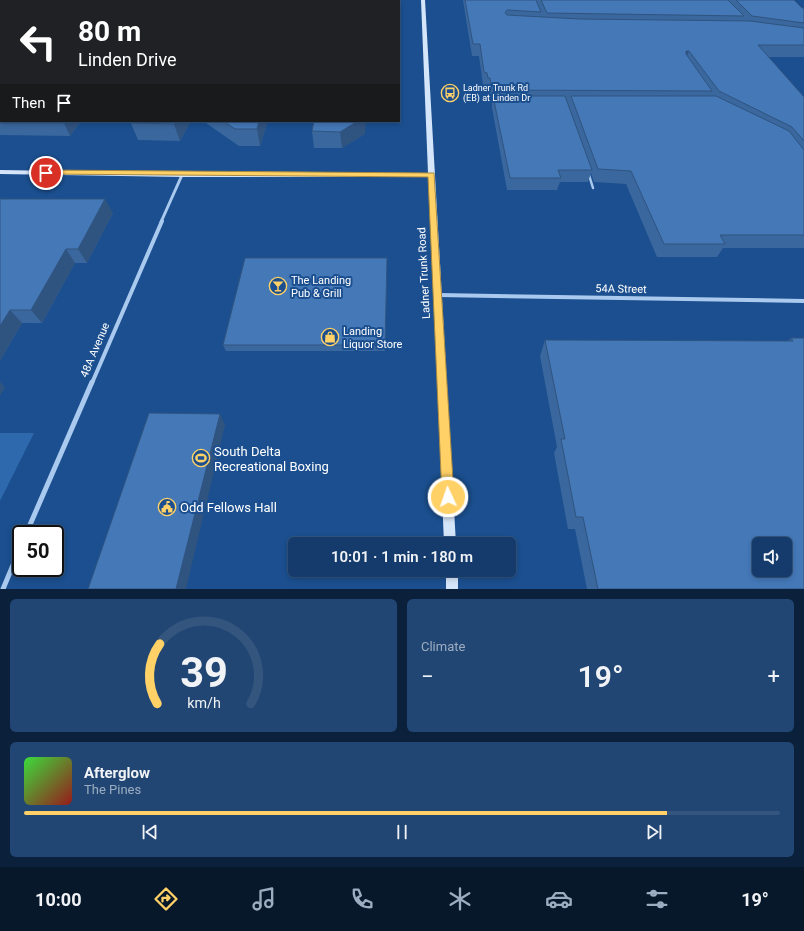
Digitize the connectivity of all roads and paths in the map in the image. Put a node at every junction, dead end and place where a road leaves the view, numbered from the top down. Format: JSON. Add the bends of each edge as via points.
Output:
{"nodes":[{"id":1,"x":270,"y":0,"type":"edge"},
{"id":2,"x":309,"y":0,"type":"edge"},
{"id":3,"x":423,"y":0,"type":"edge"},
{"id":4,"x":0,"y":172,"type":"edge"},
{"id":5,"x":588,"y":173,"type":"edge"},
{"id":6,"x":182,"y":175,"type":"junction"},
{"id":7,"x":432,"y":175,"type":"junction"},
{"id":8,"x":593,"y":188,"type":"dead end"},
{"id":9,"x":438,"y":295,"type":"junction"},
{"id":10,"x":804,"y":301,"type":"edge"},
{"id":11,"x":30,"y":525,"type":"edge"},
{"id":12,"x":450,"y":537,"type":"edge"},
{"id":13,"x":12,"y":566,"type":"edge"},
{"id":14,"x":452,"y":577,"type":"edge"},
{"id":15,"x":2,"y":589,"type":"edge"},
{"id":16,"x":452,"y":589,"type":"edge"}],
"edges":[{"from":1,"to":2,"type":"street"},
{"from":3,"to":7,"type":"main road","name":"Ladner Trunk Road"},
{"from":4,"to":6,"type":"main road"},
{"from":5,"to":8,"type":"lane"},
{"from":6,"to":7,"type":"main road"},
{"from":6,"to":11,"type":"street","name":"48A Avenue"},
{"from":7,"to":9,"type":"main road","name":"Ladner Trunk Road"},
{"from":9,"to":10,"type":"street","name":"54A Street"},
{"from":9,"to":12,"type":"main road","name":"Ladner Trunk Road"},
{"from":13,"to":15,"type":"street"},
{"from":14,"to":16,"type":"main road"}]}
